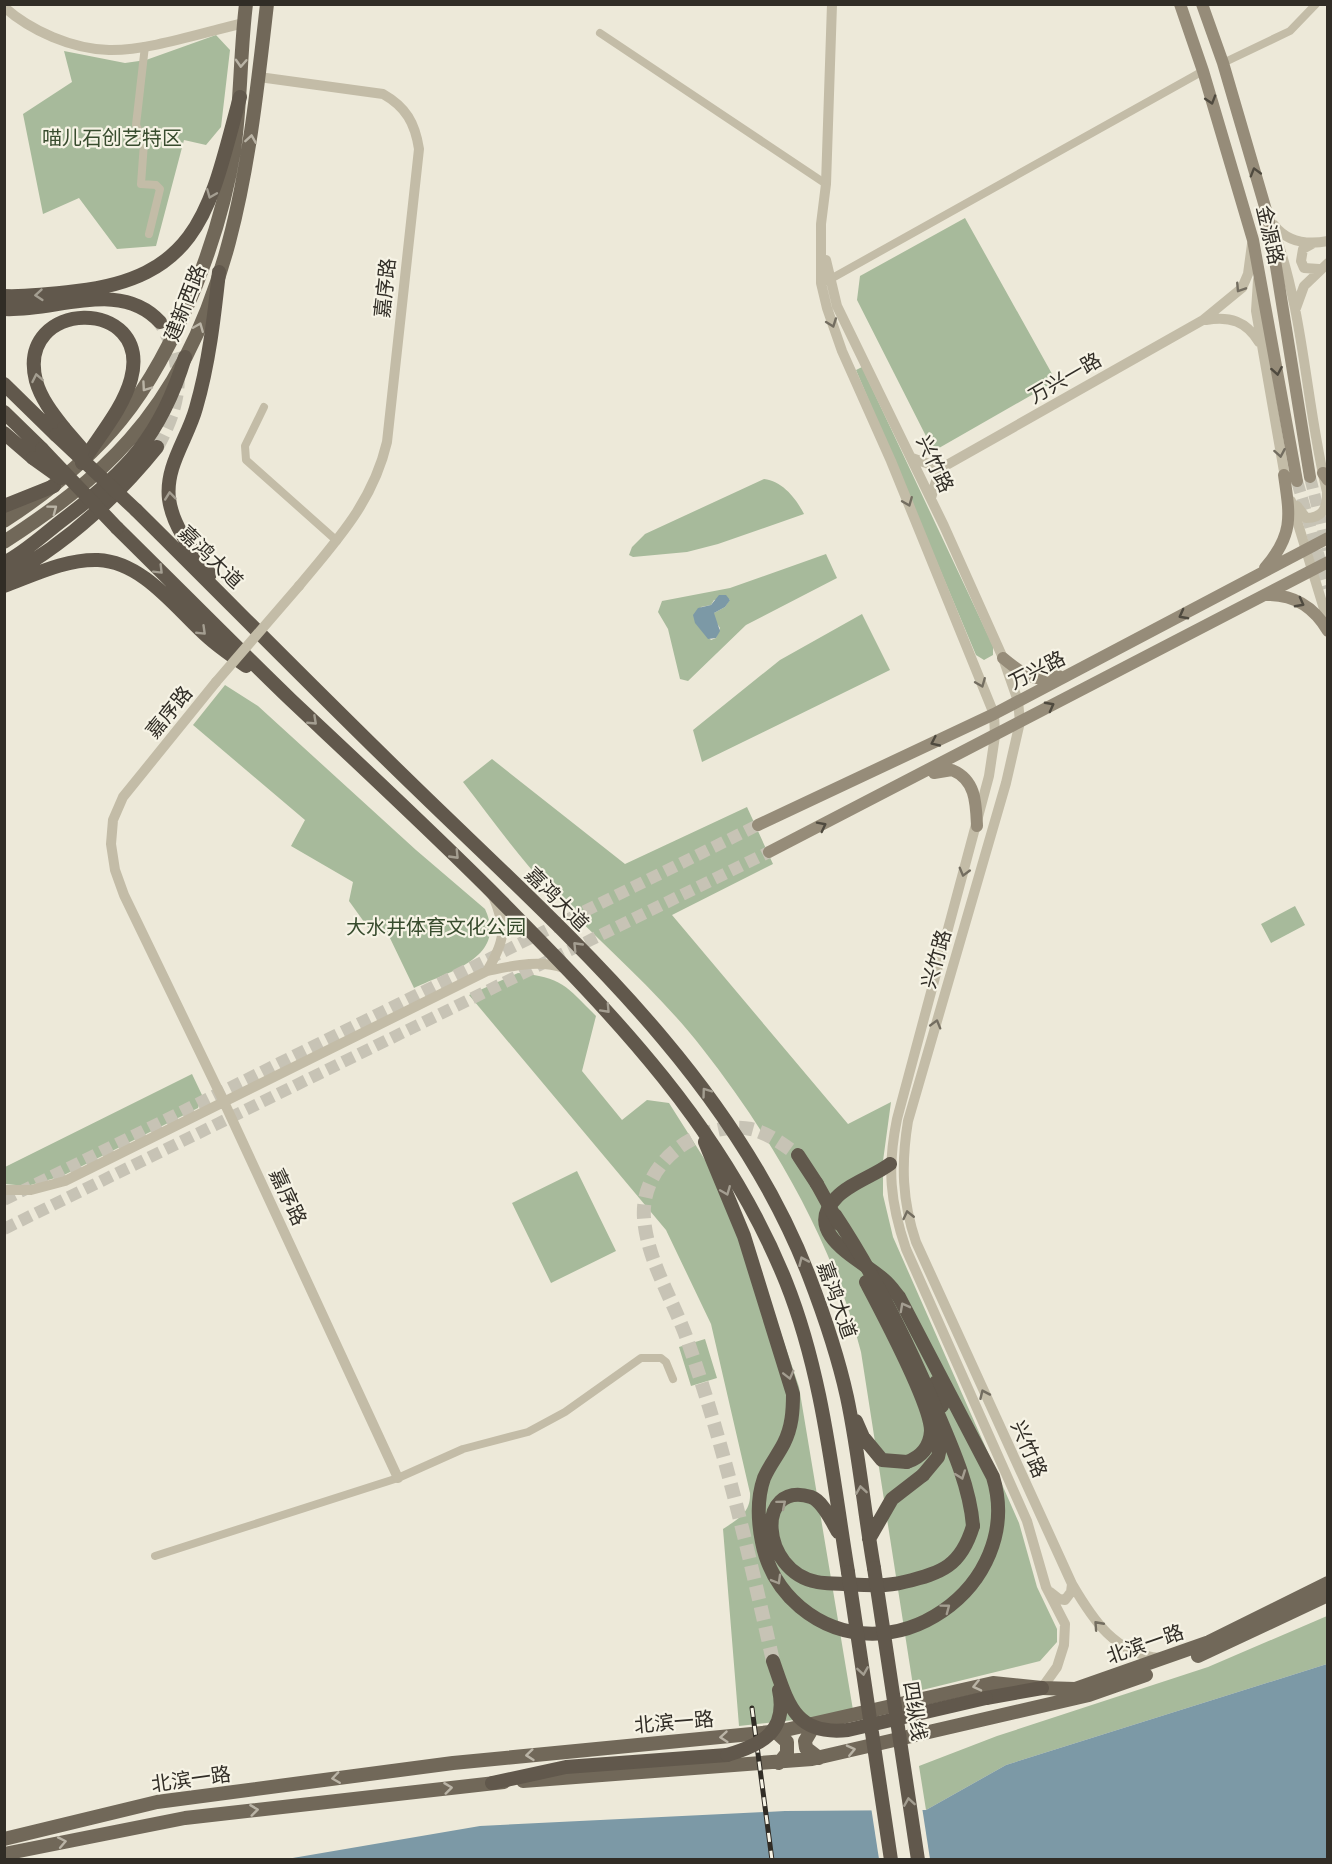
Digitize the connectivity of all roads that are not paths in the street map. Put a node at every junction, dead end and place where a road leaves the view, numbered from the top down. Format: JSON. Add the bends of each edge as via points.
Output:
{"nodes":[{"id":1,"x":246,"y":4,"type":"edge"},
{"id":2,"x":267,"y":4,"type":"edge"},
{"id":3,"x":276,"y":4,"type":"edge"},
{"id":4,"x":832,"y":4,"type":"edge"},
{"id":5,"x":1180,"y":4,"type":"edge"},
{"id":6,"x":1202,"y":4,"type":"edge"},
{"id":7,"x":1316,"y":4,"type":"edge"},
{"id":8,"x":4,"y":7,"type":"edge"},
{"id":9,"x":244,"y":23,"type":"junction"},
{"id":10,"x":600,"y":33,"type":"dead end"},
{"id":11,"x":145,"y":45,"type":"junction"},
{"id":12,"x":261,"y":60,"type":"junction"},
{"id":13,"x":1223,"y":63,"type":"junction"},
{"id":14,"x":1203,"y":71,"type":"junction"},
{"id":15,"x":259,"y":77,"type":"junction"},
{"id":16,"x":240,"y":97,"type":"junction"},
{"id":17,"x":826,"y":184,"type":"junction"},
{"id":18,"x":1268,"y":217,"type":"junction"},
{"id":19,"x":149,"y":234,"type":"dead end"},
{"id":20,"x":1253,"y":240,"type":"junction"},
{"id":21,"x":1328,"y":241,"type":"edge"},
{"id":22,"x":1312,"y":244,"type":"junction"},
{"id":23,"x":1323,"y":266,"type":"edge"},
{"id":24,"x":1258,"y":270,"type":"junction"},
{"id":25,"x":219,"y":273,"type":"junction"},
{"id":26,"x":825,"y":281,"type":"junction"},
{"id":27,"x":4,"y":296,"type":"edge"},
{"id":28,"x":4,"y":309,"type":"edge"},
{"id":29,"x":1295,"y":311,"type":"junction"},
{"id":30,"x":1203,"y":320,"type":"junction"},
{"id":31,"x":160,"y":322,"type":"tunnel mouth"},
{"id":32,"x":1262,"y":345,"type":"junction"},
{"id":33,"x":185,"y":357,"type":"junction"},
{"id":34,"x":4,"y":384,"type":"edge"},
{"id":35,"x":264,"y":407,"type":"dead end"},
{"id":36,"x":4,"y":412,"type":"edge"},
{"id":37,"x":60,"y":432,"type":"junction"},
{"id":38,"x":4,"y":433,"type":"edge"},
{"id":39,"x":157,"y":447,"type":"tunnel mouth"},
{"id":40,"x":37,"y":454,"type":"junction"},
{"id":41,"x":912,"y":458,"type":"junction"},
{"id":42,"x":82,"y":463,"type":"junction"},
{"id":43,"x":945,"y":466,"type":"junction"},
{"id":44,"x":1284,"y":475,"type":"junction"},
{"id":45,"x":1325,"y":476,"type":"edge"},
{"id":46,"x":1310,"y":477,"type":"tunnel mouth"},
{"id":47,"x":1297,"y":482,"type":"tunnel mouth"},
{"id":48,"x":54,"y":486,"type":"junction"},
{"id":49,"x":1327,"y":494,"type":"edge"},
{"id":50,"x":931,"y":498,"type":"junction"},
{"id":51,"x":4,"y":506,"type":"edge"},
{"id":52,"x":4,"y":521,"type":"edge"},
{"id":53,"x":1328,"y":538,"type":"edge"},
{"id":54,"x":337,"y":541,"type":"junction"},
{"id":55,"x":4,"y":542,"type":"edge"},
{"id":56,"x":1304,"y":551,"type":"junction"},
{"id":57,"x":1328,"y":562,"type":"edge"},
{"id":58,"x":4,"y":563,"type":"edge"},
{"id":59,"x":1311,"y":571,"type":"junction"},
{"id":60,"x":1260,"y":575,"type":"junction"},
{"id":61,"x":4,"y":578,"type":"edge"},
{"id":62,"x":1328,"y":581,"type":"edge"},
{"id":63,"x":4,"y":586,"type":"edge"},
{"id":64,"x":1262,"y":595,"type":"junction"},
{"id":65,"x":1319,"y":596,"type":"junction"},
{"id":66,"x":1216,"y":598,"type":"junction"},
{"id":67,"x":243,"y":616,"type":"junction"},
{"id":68,"x":1218,"y":618,"type":"junction"},
{"id":69,"x":1328,"y":622,"type":"edge"},
{"id":70,"x":1328,"y":631,"type":"edge"},
{"id":71,"x":1003,"y":658,"type":"junction"},
{"id":72,"x":1080,"y":669,"type":"junction"},
{"id":73,"x":290,"y":698,"type":"junction"},
{"id":74,"x":1018,"y":702,"type":"junction"},
{"id":75,"x":994,"y":714,"type":"junction"},
{"id":76,"x":1020,"y":722,"type":"junction"},
{"id":77,"x":995,"y":736,"type":"junction"},
{"id":78,"x":905,"y":783,"type":"junction"},
{"id":79,"x":758,"y":825,"type":"tunnel mouth"},
{"id":80,"x":976,"y":826,"type":"junction"},
{"id":81,"x":769,"y":852,"type":"tunnel mouth"},
{"id":82,"x":491,"y":892,"type":"junction"},
{"id":83,"x":569,"y":970,"type":"junction"},
{"id":84,"x":487,"y":971,"type":"junction"},
{"id":85,"x":224,"y":1102,"type":"junction"},
{"id":86,"x":695,"y":1118,"type":"junction"},
{"id":87,"x":798,"y":1155,"type":"tunnel mouth"},
{"id":88,"x":890,"y":1164,"type":"junction"},
{"id":89,"x":4,"y":1190,"type":"edge"},
{"id":90,"x":835,"y":1215,"type":"junction"},
{"id":91,"x":930,"y":1359,"type":"junction"},
{"id":92,"x":673,"y":1379,"type":"dead end"},
{"id":93,"x":847,"y":1397,"type":"junction"},
{"id":94,"x":398,"y":1478,"type":"junction"},
{"id":95,"x":842,"y":1538,"type":"junction"},
{"id":96,"x":869,"y":1539,"type":"junction"},
{"id":97,"x":154,"y":1556,"type":"dead end"},
{"id":98,"x":874,"y":1568,"type":"joint"},
{"id":99,"x":1328,"y":1583,"type":"edge"},
{"id":100,"x":1071,"y":1584,"type":"junction"},
{"id":101,"x":1046,"y":1587,"type":"junction"},
{"id":102,"x":1328,"y":1595,"type":"edge"},
{"id":103,"x":1167,"y":1659,"type":"junction"},
{"id":104,"x":1042,"y":1688,"type":"junction"},
{"id":105,"x":814,"y":1724,"type":"junction"},
{"id":106,"x":776,"y":1732,"type":"junction"},
{"id":107,"x":819,"y":1758,"type":"junction"},
{"id":108,"x":779,"y":1763,"type":"junction"},
{"id":109,"x":492,"y":1783,"type":"junction"},
{"id":110,"x":4,"y":1839,"type":"edge"},
{"id":111,"x":4,"y":1854,"type":"edge"},
{"id":112,"x":891,"y":1860,"type":"edge"},
{"id":113,"x":918,"y":1860,"type":"edge"}],
"edges":[{"from":1,"to":9,"type":"main road","name":"建新西路"},
{"from":2,"to":12,"type":"main road","name":"建新西路"},
{"from":3,"to":12,"type":"main road"},
{"from":4,"to":17,"type":"street","name":"兴竹路"},
{"from":5,"to":14,"type":"main road","name":"金源路"},
{"from":6,"to":13,"type":"main road","name":"金源路"},
{"from":7,"to":13,"type":"street","via":[[1290,31]]},
{"from":8,"to":11,"type":"street","via":[[33,27],[68,42],[109,50]]},
{"from":9,"to":11,"type":"street"},
{"from":9,"to":16,"type":"main road","name":"建新西路","one_way":true},
{"from":10,"to":17,"type":"street"},
{"from":11,"to":19,"type":"street","via":[[136,125],[144,143],[141,184],[160,189]]},
{"from":12,"to":15,"type":"main road","name":"建新西路"},
{"from":18,"to":13,"type":"main road","name":"金源路","one_way":true},
{"from":14,"to":20,"type":"main road","name":"金源路","one_way":true},
{"from":14,"to":26,"type":"street"},
{"from":25,"to":15,"type":"main road","name":"建新西路","one_way":true,"via":[[248,158]]},
{"from":15,"to":54,"type":"street","name":"嘉序路","via":[[384,94],[399,103],[417,131],[419,149],[387,442],[373,487]]},
{"from":16,"to":27,"type":"highway","one_way":true,"via":[[209,199],[191,234],[169,259],[141,277],[114,286]]},
{"from":16,"to":42,"type":"main road","name":"建新西路","one_way":true,"via":[[234,152],[219,214],[205,263],[180,323],[155,375]]},
{"from":17,"to":26,"type":"street","name":"兴竹路","via":[[821,224]]},
{"from":18,"to":22,"type":"street","via":[[1288,238]]},
{"from":18,"to":29,"type":"street","via":[[1284,258]]},
{"from":18,"to":46,"type":"main road","name":"金源路"},
{"from":20,"to":24,"type":"main road","name":"金源路"},
{"from":20,"to":30,"type":"street","name":"万兴一路","one_way":true,"via":[[1242,288]]},
{"from":21,"to":22,"type":"street"},
{"from":22,"to":23,"type":"street","via":[[1303,249],[1304,268]]},
{"from":23,"to":29,"type":"street","via":[[1304,286]]},
{"from":24,"to":32,"type":"street","via":[[1256,311]]},
{"from":24,"to":47,"type":"main road","name":"金源路","one_way":true},
{"from":33,"to":25,"type":"main road","name":"建新西路","one_way":true},
{"from":67,"to":25,"type":"highway","one_way":true,"via":[[190,549],[169,498],[171,468],[196,410],[203,382]]},
{"from":26,"to":41,"type":"street","name":"兴竹路"},
{"from":26,"to":75,"type":"street","name":"兴竹路","one_way":true,"via":[[842,351]]},
{"from":28,"to":31,"type":"highway","via":[[114,300],[145,308]]},
{"from":29,"to":45,"type":"street"},
{"from":30,"to":32,"type":"street","via":[[1236,320],[1253,332]]},
{"from":30,"to":43,"type":"street","name":"万兴一路"},
{"from":32,"to":44,"type":"street","one_way":true},
{"from":55,"to":33,"type":"main road","name":"建新西路","one_way":true,"via":[[55,508],[115,456],[151,413]]},
{"from":33,"to":58,"type":"highway","via":[[174,393],[144,445],[100,492]]},
{"from":34,"to":37,"type":"highway","name":"嘉鸿大道"},
{"from":35,"to":54,"type":"street","via":[[245,446],[246,460]]},
{"from":36,"to":40,"type":"highway"},
{"from":37,"to":42,"type":"highway","one_way":true,"via":[[39,389],[34,369],[37,350],[45,335],[67,320],[83,316],[100,318],[115,326],[125,338],[132,354],[132,371],[122,399]]},
{"from":37,"to":67,"type":"highway","name":"嘉鸿大道","bridge":true},
{"from":38,"to":40,"type":"highway"},
{"from":39,"to":61,"type":"highway","via":[[124,487],[88,519]]},
{"from":40,"to":73,"type":"highway","one_way":true,"bridge":true,"via":[[87,497]]},
{"from":41,"to":43,"type":"street"},
{"from":41,"to":50,"type":"street","name":"兴竹路"},
{"from":42,"to":48,"type":"main road","name":"建新西路"},
{"from":43,"to":50,"type":"street"},
{"from":44,"to":49,"type":"street","via":[[1299,511],[1306,518],[1322,513]]},
{"from":44,"to":56,"type":"street"},
{"from":44,"to":60,"type":"main road","via":[[1289,525],[1277,554]]},
{"from":45,"to":49,"type":"street"},
{"from":48,"to":51,"type":"highway"},
{"from":48,"to":52,"type":"main road","name":"建新西路"},
{"from":50,"to":71,"type":"street","name":"兴竹路"},
{"from":53,"to":56,"type":"main road","name":"万兴路"},
{"from":54,"to":85,"type":"street","name":"嘉序路","bridge":true,"via":[[123,797],[113,820],[111,844],[124,895]]},
{"from":56,"to":59,"type":"street"},
{"from":56,"to":60,"type":"main road","name":"万兴路"},
{"from":57,"to":59,"type":"main road","name":"万兴路"},
{"from":59,"to":64,"type":"main road","name":"万兴路"},
{"from":59,"to":65,"type":"street"},
{"from":60,"to":66,"type":"main road","name":"万兴路"},
{"from":62,"to":65,"type":"street"},
{"from":63,"to":73,"type":"highway","one_way":true,"via":[[75,562],[98,560],[126,567],[211,640]]},
{"from":64,"to":68,"type":"main road","name":"万兴路"},
{"from":64,"to":70,"type":"main road","one_way":true,"via":[[1280,594],[1307,605]]},
{"from":65,"to":69,"type":"street"},
{"from":66,"to":68,"type":"main road","via":[[1227,597],[1231,601]]},
{"from":66,"to":72,"type":"main road","name":"万兴路","one_way":true},
{"from":93,"to":67,"type":"highway","name":"嘉鸿大道","one_way":true,"via":[[812,1284],[784,1221],[736,1133],[684,1062],[650,1021],[542,910]]},
{"from":76,"to":68,"type":"main road","name":"万兴路","one_way":true},
{"from":71,"to":72,"type":"main road","via":[[1033,678],[1050,679]]},
{"from":71,"to":74,"type":"street","name":"兴竹路"},
{"from":72,"to":74,"type":"main road","name":"万兴路"},
{"from":73,"to":82,"type":"highway","one_way":true},
{"from":74,"to":75,"type":"main road","name":"万兴路"},
{"from":74,"to":76,"type":"street","name":"兴竹路"},
{"from":75,"to":77,"type":"street","name":"兴竹路"},
{"from":75,"to":79,"type":"main road","name":"万兴路","one_way":true},
{"from":76,"to":77,"type":"main road","name":"万兴路"},
{"from":100,"to":76,"type":"street","name":"兴竹路","one_way":true,"via":[[916,1242],[903,1185],[908,1121]]},
{"from":77,"to":78,"type":"main road","name":"万兴路"},
{"from":77,"to":80,"type":"street","name":"兴竹路"},
{"from":78,"to":80,"type":"main road","via":[[939,771],[958,773],[973,791]]},
{"from":81,"to":78,"type":"main road","name":"万兴路","one_way":true},
{"from":80,"to":88,"type":"street","name":"兴竹路","one_way":true,"via":[[897,1119]]},
{"from":82,"to":83,"type":"highway"},
{"from":82,"to":84,"type":"street","via":[[503,927],[499,951]]},
{"from":83,"to":84,"type":"street","via":[[552,964],[528,964]]},
{"from":83,"to":86,"type":"highway","one_way":true,"via":[[630,1035]]},
{"from":84,"to":85,"type":"street"},
{"from":85,"to":89,"type":"street","via":[[65,1181],[31,1190]]},
{"from":85,"to":94,"type":"street","name":"嘉序路"},
{"from":86,"to":91,"type":"highway","one_way":true,"via":[[744,1236],[793,1394],[785,1440],[764,1478],[759,1498],[762,1542],[776,1582],[789,1598],[821,1623],[864,1634],[899,1632],[919,1625],[960,1597],[989,1557],[999,1519],[993,1477]]},
{"from":86,"to":95,"type":"highway","via":[[737,1179],[763,1231],[804,1333],[821,1400]]},
{"from":87,"to":90,"type":"highway","bridge":true},
{"from":91,"to":88,"type":"highway","one_way":true,"via":[[899,1297],[884,1279],[838,1246],[828,1228],[828,1209],[835,1199]]},
{"from":88,"to":101,"type":"street","name":"兴竹路","via":[[896,1218],[906,1249],[1027,1521]]},
{"from":90,"to":93,"type":"highway","bridge":true,"via":[[908,1368],[931,1428],[925,1450],[907,1462],[882,1460],[863,1437]]},
{"from":90,"to":95,"type":"highway","one_way":true,"bridge":true,"via":[[885,1299],[927,1388],[971,1502],[973,1526],[968,1543],[951,1566],[899,1583],[858,1585],[815,1582],[789,1569],[776,1552],[770,1519],[783,1501],[794,1496],[812,1497],[821,1504]]},
{"from":91,"to":96,"type":"highway","bridge":true,"via":[[942,1406],[944,1438],[938,1457],[923,1475],[892,1499]]},
{"from":92,"to":94,"type":"street","via":[[661,1358],[641,1358],[565,1412],[528,1432],[463,1449]]},
{"from":96,"to":93,"type":"highway","name":"嘉鸿大道","one_way":true},
{"from":94,"to":97,"type":"street"},
{"from":95,"to":112,"type":"highway","one_way":true,"bridge":true},
{"from":96,"to":98,"type":"highway","name":"嘉鸿大道"},
{"from":113,"to":98,"type":"highway","name":"四纵线","one_way":true,"bridge":true},
{"from":99,"to":103,"type":"main road","name":"北滨一路"},
{"from":100,"to":101,"type":"street","via":[[1065,1600],[1053,1596]]},
{"from":103,"to":100,"type":"street","name":"兴竹路","one_way":true,"via":[[1145,1657],[1113,1640],[1091,1617]]},
{"from":101,"to":104,"type":"street","name":"兴竹路","via":[[1065,1624],[1057,1668]]},
{"from":107,"to":102,"type":"main road","name":"北滨一路","one_way":true,"via":[[1089,1695],[1216,1649]]},
{"from":103,"to":104,"type":"main road","name":"北滨一路","via":[[1075,1689]]},
{"from":104,"to":105,"type":"main road","name":"北滨一路","one_way":true,"via":[[993,1683]]},
{"from":104,"to":109,"type":"highway","bridge":true,"via":[[827,1732],[809,1727],[795,1714],[773,1661],[781,1699],[778,1719],[769,1737],[757,1746],[727,1755],[566,1767]]},
{"from":105,"to":106,"type":"main road","name":"北滨一路"},
{"from":105,"to":107,"type":"main road","via":[[805,1741],[806,1748]]},
{"from":106,"to":108,"type":"main road","via":[[787,1742],[787,1753]]},
{"from":106,"to":110,"type":"main road","name":"北滨一路","one_way":true,"via":[[453,1762],[169,1800]]},
{"from":107,"to":108,"type":"main road","name":"北滨一路"},
{"from":108,"to":109,"type":"main road","name":"北滨一路"},
{"from":111,"to":109,"type":"main road","name":"北滨一路","one_way":true,"via":[[185,1818]]}]}
